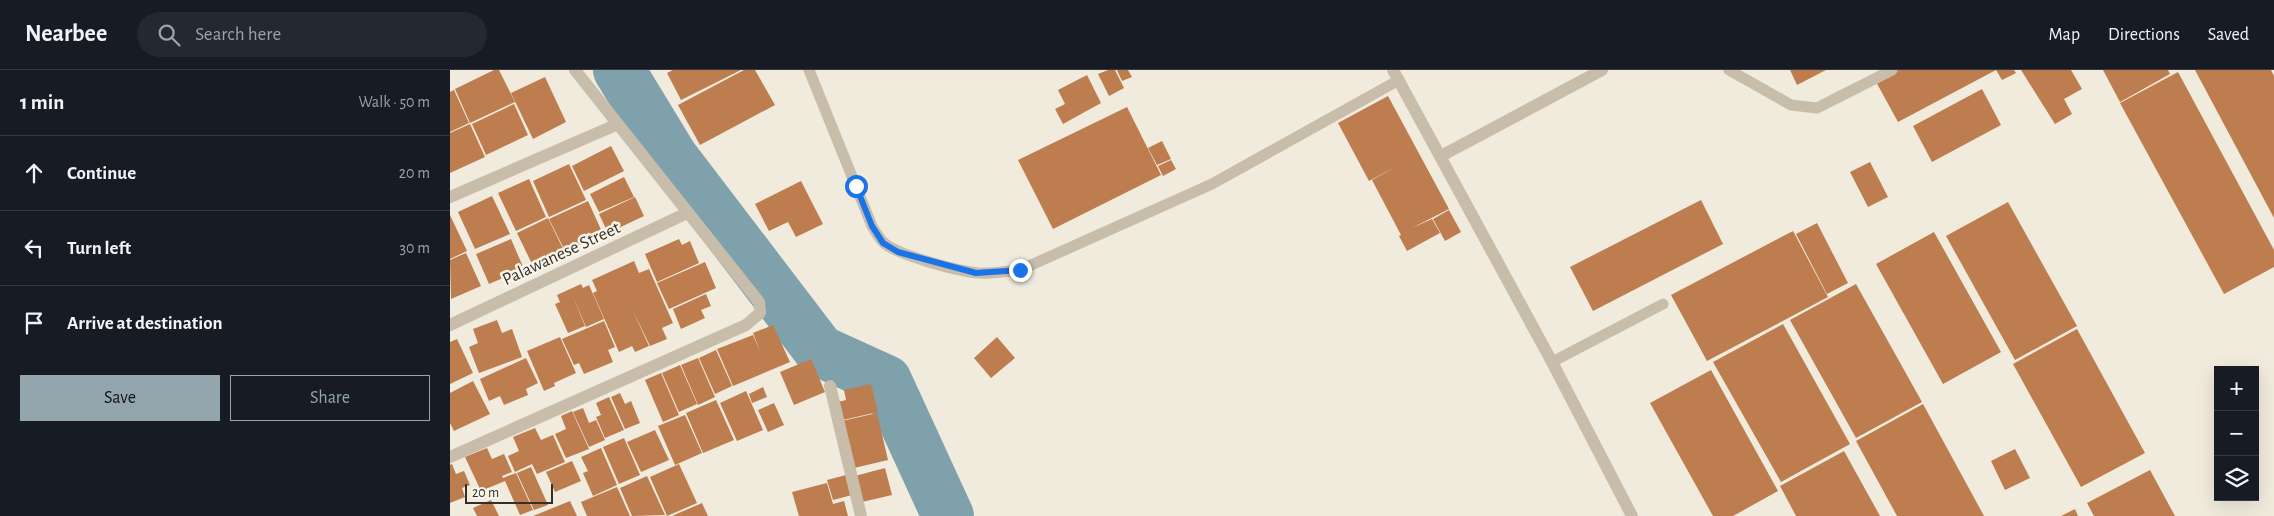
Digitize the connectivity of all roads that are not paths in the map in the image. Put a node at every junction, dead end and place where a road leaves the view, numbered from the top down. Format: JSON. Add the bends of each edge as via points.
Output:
{"nodes":[{"id":1,"x":575,"y":70,"type":"edge"},
{"id":2,"x":809,"y":70,"type":"edge"},
{"id":3,"x":1602,"y":70,"type":"edge"},
{"id":4,"x":1729,"y":70,"type":"edge"},
{"id":5,"x":1892,"y":70,"type":"edge"},
{"id":6,"x":1396,"y":75,"type":"edge"},
{"id":7,"x":618,"y":124,"type":"junction"},
{"id":8,"x":1441,"y":156,"type":"junction"},
{"id":9,"x":450,"y":197,"type":"edge"},
{"id":10,"x":687,"y":213,"type":"junction"},
{"id":11,"x":1663,"y":304,"type":"dead end"},
{"id":12,"x":450,"y":325,"type":"edge"},
{"id":13,"x":1552,"y":362,"type":"junction"},
{"id":14,"x":830,"y":386,"type":"dead end"},
{"id":15,"x":450,"y":457,"type":"edge"},
{"id":16,"x":861,"y":516,"type":"edge"},
{"id":17,"x":1632,"y":516,"type":"edge"}],
"edges":[{"from":1,"to":7,"type":"street"},
{"from":2,"to":6,"type":"lane","via":[[872,226],[883,243],[922,260],[976,273],[1020,270],[1212,184]]},
{"from":3,"to":8,"type":"street"},
{"from":4,"to":5,"type":"lane","via":[[1791,105],[1817,108]]},
{"from":6,"to":8,"type":"street"},
{"from":7,"to":9,"type":"street"},
{"from":7,"to":10,"type":"street"},
{"from":8,"to":13,"type":"street"},
{"from":10,"to":12,"type":"street","name":"Palawanese Street"},
{"from":10,"to":15,"type":"street","via":[[759,302],[760,313],[746,325]]},
{"from":11,"to":13,"type":"lane"},
{"from":13,"to":17,"type":"street"},
{"from":14,"to":16,"type":"street"}]}
